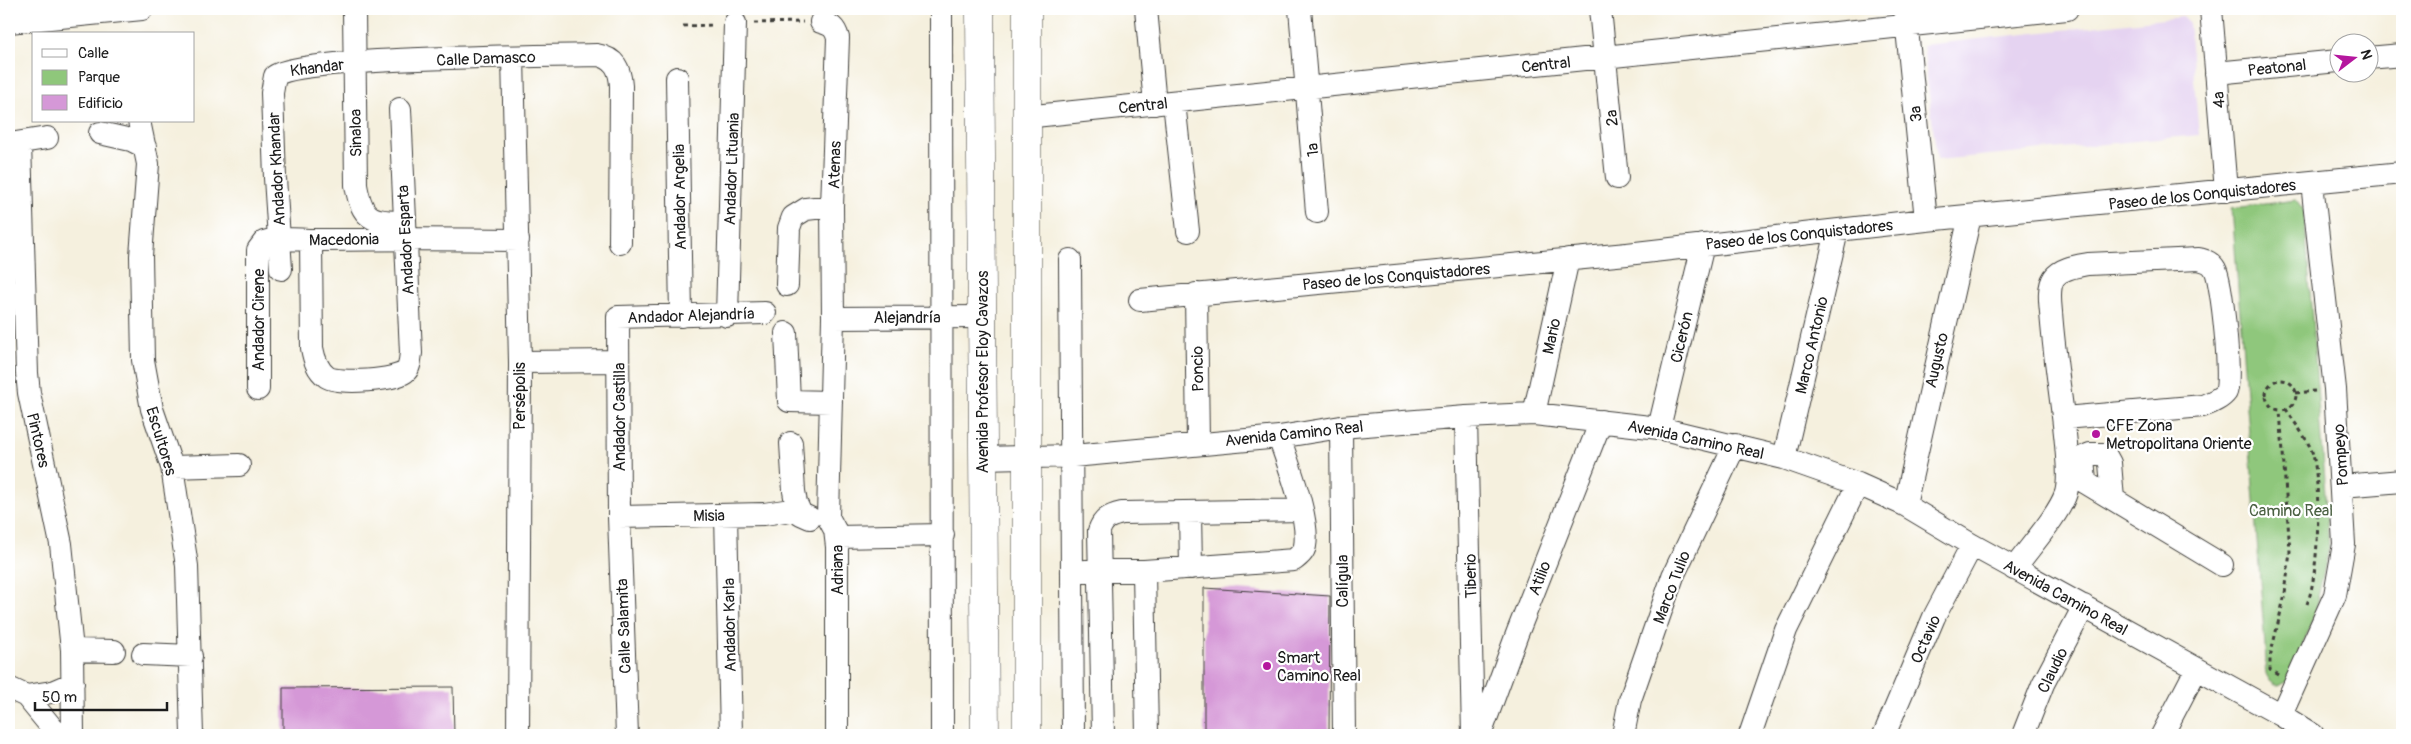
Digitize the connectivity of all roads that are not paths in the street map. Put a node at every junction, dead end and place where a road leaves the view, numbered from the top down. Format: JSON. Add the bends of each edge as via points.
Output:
{"nodes":[{"id":1,"x":142,"y":9,"type":"edge"},
{"id":2,"x":354,"y":9,"type":"edge"},
{"id":3,"x":941,"y":9,"type":"edge"},
{"id":4,"x":980,"y":9,"type":"edge"},
{"id":5,"x":1026,"y":9,"type":"edge"},
{"id":6,"x":1146,"y":9,"type":"edge"},
{"id":7,"x":1300,"y":9,"type":"edge"},
{"id":8,"x":1600,"y":9,"type":"edge"},
{"id":9,"x":2066,"y":9,"type":"edge"},
{"id":10,"x":2211,"y":9,"type":"edge"},
{"id":11,"x":1906,"y":17,"type":"edge"},
{"id":12,"x":9,"y":22,"type":"edge"},
{"id":13,"x":821,"y":22,"type":"dead end"},
{"id":14,"x":735,"y":24,"type":"dead end"},
{"id":15,"x":2402,"y":55,"type":"edge"},
{"id":16,"x":513,"y":57,"type":"junction"},
{"id":17,"x":2378,"y":57,"type":"edge"},
{"id":18,"x":1606,"y":58,"type":"junction"},
{"id":19,"x":354,"y":62,"type":"junction"},
{"id":20,"x":2328,"y":62,"type":"edge"},
{"id":21,"x":280,"y":72,"type":"joint"},
{"id":22,"x":2216,"y":73,"type":"junction"},
{"id":23,"x":677,"y":78,"type":"dead end"},
{"id":24,"x":1307,"y":88,"type":"junction"},
{"id":25,"x":1165,"y":103,"type":"junction"},
{"id":26,"x":400,"y":109,"type":"dead end"},
{"id":27,"x":1025,"y":117,"type":"junction"},
{"id":28,"x":139,"y":122,"type":"edge"},
{"id":29,"x":100,"y":133,"type":"dead end"},
{"id":30,"x":47,"y":138,"type":"dead end"},
{"id":31,"x":14,"y":143,"type":"edge"},
{"id":32,"x":145,"y":147,"type":"junction"},
{"id":33,"x":2402,"y":174,"type":"edge"},
{"id":34,"x":1617,"y":178,"type":"dead end"},
{"id":35,"x":2312,"y":183,"type":"junction"},
{"id":36,"x":2226,"y":191,"type":"junction"},
{"id":37,"x":832,"y":206,"type":"junction"},
{"id":38,"x":1317,"y":212,"type":"dead end"},
{"id":39,"x":1970,"y":216,"type":"junction"},
{"id":40,"x":1926,"y":220,"type":"junction"},
{"id":41,"x":405,"y":230,"type":"junction"},
{"id":42,"x":1188,"y":231,"type":"dead end"},
{"id":43,"x":1837,"y":231,"type":"junction"},
{"id":44,"x":279,"y":239,"type":"junction"},
{"id":45,"x":518,"y":240,"type":"junction"},
{"id":46,"x":312,"y":241,"type":"junction"},
{"id":47,"x":620,"y":243,"type":"dead end"},
{"id":48,"x":1703,"y":245,"type":"junction"},
{"id":49,"x":1568,"y":259,"type":"junction"},
{"id":50,"x":1070,"y":260,"type":"dead end"},
{"id":51,"x":282,"y":269,"type":"dead end"},
{"id":52,"x":787,"y":285,"type":"dead end"},
{"id":53,"x":1196,"y":294,"type":"junction"},
{"id":54,"x":1140,"y":300,"type":"dead end"},
{"id":55,"x":765,"y":313,"type":"dead end"},
{"id":56,"x":681,"y":316,"type":"junction"},
{"id":57,"x":727,"y":316,"type":"junction"},
{"id":58,"x":941,"y":316,"type":"junction"},
{"id":59,"x":618,"y":317,"type":"joint"},
{"id":60,"x":833,"y":318,"type":"junction"},
{"id":61,"x":981,"y":318,"type":"junction"},
{"id":62,"x":786,"y":333,"type":"dead end"},
{"id":63,"x":618,"y":361,"type":"junction"},
{"id":64,"x":520,"y":362,"type":"junction"},
{"id":65,"x":258,"y":389,"type":"dead end"},
{"id":66,"x":831,"y":402,"type":"junction"},
{"id":67,"x":1534,"y":414,"type":"junction"},
{"id":68,"x":1466,"y":417,"type":"junction"},
{"id":69,"x":2064,"y":418,"type":"junction"},
{"id":70,"x":1601,"y":421,"type":"junction"},
{"id":71,"x":1341,"y":428,"type":"junction"},
{"id":72,"x":1659,"y":428,"type":"junction"},
{"id":73,"x":1279,"y":437,"type":"junction"},
{"id":74,"x":791,"y":443,"type":"dead end"},
{"id":75,"x":1198,"y":444,"type":"junction"},
{"id":76,"x":1735,"y":445,"type":"junction"},
{"id":77,"x":1073,"y":456,"type":"junction"},
{"id":78,"x":1026,"y":457,"type":"junction"},
{"id":79,"x":982,"y":458,"type":"junction"},
{"id":80,"x":1784,"y":458,"type":"junction"},
{"id":81,"x":239,"y":466,"type":"dead end"},
{"id":82,"x":172,"y":467,"type":"junction"},
{"id":83,"x":2077,"y":477,"type":"junction"},
{"id":84,"x":2402,"y":481,"type":"edge"},
{"id":85,"x":1858,"y":484,"type":"junction"},
{"id":86,"x":2342,"y":486,"type":"junction"},
{"id":87,"x":2112,"y":499,"type":"junction"},
{"id":88,"x":1904,"y":505,"type":"junction"},
{"id":89,"x":798,"y":509,"type":"junction"},
{"id":90,"x":1302,"y":510,"type":"junction"},
{"id":91,"x":1190,"y":512,"type":"junction"},
{"id":92,"x":726,"y":515,"type":"junction"},
{"id":93,"x":619,"y":517,"type":"junction"},
{"id":94,"x":833,"y":527,"type":"junction"},
{"id":95,"x":943,"y":535,"type":"junction"},
{"id":96,"x":1972,"y":545,"type":"junction"},
{"id":97,"x":2222,"y":565,"type":"dead end"},
{"id":98,"x":1191,"y":568,"type":"junction"},
{"id":99,"x":2014,"y":568,"type":"junction"},
{"id":100,"x":1073,"y":571,"type":"junction"},
{"id":101,"x":1100,"y":571,"type":"junction"},
{"id":102,"x":1144,"y":571,"type":"junction"},
{"id":103,"x":2084,"y":606,"type":"junction"},
{"id":104,"x":72,"y":650,"type":"junction"},
{"id":105,"x":114,"y":651,"type":"dead end"},
{"id":106,"x":143,"y":654,"type":"dead end"},
{"id":107,"x":191,"y":656,"type":"junction"},
{"id":108,"x":2196,"y":670,"type":"junction"},
{"id":109,"x":73,"y":683,"type":"junction"},
{"id":110,"x":14,"y":691,"type":"edge"},
{"id":111,"x":2281,"y":715,"type":"junction"},
{"id":112,"x":58,"y":735,"type":"edge"},
{"id":113,"x":73,"y":735,"type":"edge"},
{"id":114,"x":192,"y":735,"type":"edge"},
{"id":115,"x":518,"y":735,"type":"edge"},
{"id":116,"x":627,"y":735,"type":"edge"},
{"id":117,"x":731,"y":735,"type":"edge"},
{"id":118,"x":837,"y":735,"type":"edge"},
{"id":119,"x":942,"y":735,"type":"edge"},
{"id":120,"x":985,"y":735,"type":"edge"},
{"id":121,"x":1027,"y":735,"type":"edge"},
{"id":122,"x":1073,"y":735,"type":"edge"},
{"id":123,"x":1103,"y":735,"type":"edge"},
{"id":124,"x":1147,"y":735,"type":"edge"},
{"id":125,"x":1344,"y":735,"type":"edge"},
{"id":126,"x":1473,"y":735,"type":"edge"},
{"id":127,"x":1480,"y":735,"type":"edge"},
{"id":128,"x":1623,"y":735,"type":"edge"},
{"id":129,"x":1750,"y":735,"type":"edge"},
{"id":130,"x":1884,"y":735,"type":"edge"},
{"id":131,"x":2023,"y":735,"type":"edge"},
{"id":132,"x":2162,"y":735,"type":"edge"},
{"id":133,"x":2312,"y":735,"type":"edge"}],
"edges":[{"from":1,"to":12,"type":"street"},
{"from":2,"to":19,"type":"street","name":"Sinaloa"},
{"from":3,"to":58,"type":"street"},
{"from":4,"to":61,"type":"main road","name":"Avenida Profesor Eloy Cavazos"},
{"from":5,"to":27,"type":"main road"},
{"from":6,"to":25,"type":"street"},
{"from":7,"to":24,"type":"street","name":"1a"},
{"from":8,"to":18,"type":"street","name":"2a"},
{"from":9,"to":11,"type":"street","name":"Central"},
{"from":10,"to":22,"type":"street","name":"4a"},
{"from":11,"to":18,"type":"street","name":"Central"},
{"from":11,"to":40,"type":"street","name":"3a"},
{"from":13,"to":37,"type":"street","name":"Atenas","via":[[830,24],[838,38]]},
{"from":14,"to":57,"type":"street","name":"Andador Lituania"},
{"from":15,"to":17,"type":"street"},
{"from":16,"to":19,"type":"street","name":"Calle Damasco"},
{"from":16,"to":45,"type":"street","name":"Persépolis"},
{"from":16,"to":47,"type":"street","name":"Calle Damasco","via":[[598,55],[615,63],[621,86]]},
{"from":18,"to":24,"type":"street","name":"Central"},
{"from":18,"to":34,"type":"street","name":"2a"},
{"from":19,"to":21,"type":"street","name":"Khandar"},
{"from":19,"to":41,"type":"street","name":"Sinaloa","via":[[358,199],[367,216]]},
{"from":20,"to":22,"type":"street","name":"Peatonal"},
{"from":21,"to":44,"type":"street","name":"Andador Khandar","via":[[275,76],[272,93]]},
{"from":22,"to":36,"type":"street","name":"4a"},
{"from":23,"to":56,"type":"street","name":"Andador Argelia"},
{"from":24,"to":25,"type":"street","name":"Central"},
{"from":24,"to":38,"type":"street","name":"1a"},
{"from":25,"to":27,"type":"street","name":"Central"},
{"from":25,"to":42,"type":"street"},
{"from":26,"to":41,"type":"street","name":"Andador Esparta"},
{"from":27,"to":78,"type":"main road"},
{"from":28,"to":32,"type":"street","name":"Escultores"},
{"from":29,"to":32,"type":"street","via":[[131,140]]},
{"from":30,"to":31,"type":"street"},
{"from":31,"to":104,"type":"street","name":"Pintores","via":[[27,373],[61,544]]},
{"from":32,"to":82,"type":"street","name":"Escultores","via":[[148,164],[141,256],[143,360],[152,409]]},
{"from":33,"to":35,"type":"street","name":"Paseo de los Conquistadores"},
{"from":35,"to":36,"type":"street","name":"Paseo de los Conquistadores"},
{"from":35,"to":86,"type":"street","name":"Pompeyo","via":[[2326,298]]},
{"from":36,"to":39,"type":"street","name":"Paseo de los Conquistadores"},
{"from":37,"to":52,"type":"street","via":[[806,209],[793,217],[789,228]]},
{"from":37,"to":60,"type":"street","name":"Atenas"},
{"from":39,"to":40,"type":"street","name":"Paseo de los Conquistadores"},
{"from":39,"to":88,"type":"street","name":"Augusto"},
{"from":40,"to":43,"type":"street","name":"Paseo de los Conquistadores"},
{"from":41,"to":45,"type":"street"},
{"from":41,"to":46,"type":"street","name":"Macedonia"},
{"from":41,"to":46,"type":"street","name":"Andador Esparta","via":[[411,353],[407,370],[399,376],[357,381],[328,378],[314,360]]},
{"from":43,"to":48,"type":"street","name":"Paseo de los Conquistadores"},
{"from":43,"to":80,"type":"street","name":"Marco Antonio"},
{"from":44,"to":46,"type":"street","name":"Macedonia"},
{"from":44,"to":51,"type":"street","name":"Andador Khandar"},
{"from":44,"to":65,"type":"street","name":"Andador Cirene","via":[[264,242],[258,250]]},
{"from":45,"to":64,"type":"street","name":"Persépolis"},
{"from":48,"to":49,"type":"street","name":"Paseo de los Conquistadores"},
{"from":48,"to":72,"type":"street","name":"Cicerón"},
{"from":49,"to":53,"type":"street","name":"Paseo de los Conquistadores"},
{"from":49,"to":67,"type":"street","name":"Mario"},
{"from":50,"to":77,"type":"street"},
{"from":53,"to":54,"type":"street","name":"Paseo de los Conquistadores"},
{"from":53,"to":75,"type":"street","name":"Poncio"},
{"from":55,"to":57,"type":"street","name":"Andador Alejandría"},
{"from":56,"to":57,"type":"street","name":"Andador Alejandría"},
{"from":56,"to":59,"type":"street","name":"Andador Alejandría"},
{"from":58,"to":60,"type":"street","name":"Alejandría"},
{"from":58,"to":61,"type":"street","name":"Alejandría"},
{"from":58,"to":95,"type":"street"},
{"from":59,"to":63,"type":"street","name":"Andador Castilla"},
{"from":60,"to":66,"type":"street","name":"Adriana"},
{"from":61,"to":79,"type":"main road","name":"Avenida Profesor Eloy Cavazos"},
{"from":62,"to":66,"type":"street","via":[[789,401]]},
{"from":63,"to":64,"type":"street"},
{"from":63,"to":93,"type":"street","name":"Andador Castilla"},
{"from":64,"to":115,"type":"street","name":"Persépolis"},
{"from":66,"to":94,"type":"street","name":"Adriana"},
{"from":67,"to":68,"type":"street","name":"Avenida Camino Real"},
{"from":67,"to":70,"type":"street","name":"Avenida Camino Real"},
{"from":68,"to":71,"type":"street","name":"Avenida Camino Real"},
{"from":68,"to":126,"type":"street","name":"Tiberio"},
{"from":69,"to":69,"type":"street","via":[[2053,347],[2052,280],[2072,267],[2088,264],[2199,259],[2209,262],[2219,280],[2225,327],[2226,392],[2203,406]]},
{"from":69,"to":83,"type":"street"},
{"from":70,"to":72,"type":"street","name":"Avenida Camino Real"},
{"from":70,"to":127,"type":"street","name":"Atilio"},
{"from":71,"to":73,"type":"street","name":"Avenida Camino Real"},
{"from":71,"to":125,"type":"street","name":"Calígula"},
{"from":72,"to":76,"type":"street","name":"Avenida Camino Real"},
{"from":73,"to":75,"type":"street","name":"Avenida Camino Real"},
{"from":73,"to":90,"type":"street"},
{"from":74,"to":89,"type":"street"},
{"from":75,"to":77,"type":"street","name":"Avenida Camino Real"},
{"from":76,"to":80,"type":"street","name":"Avenida Camino Real"},
{"from":76,"to":128,"type":"street","name":"Marco Tulio","via":[[1673,576],[1630,700]]},
{"from":77,"to":78,"type":"street","name":"Avenida Camino Real"},
{"from":77,"to":100,"type":"street"},
{"from":78,"to":79,"type":"street","name":"Avenida Camino Real"},
{"from":78,"to":121,"type":"main road"},
{"from":79,"to":120,"type":"main road","name":"Avenida Profesor Eloy Cavazos"},
{"from":80,"to":85,"type":"street","name":"Avenida Camino Real"},
{"from":81,"to":82,"type":"street"},
{"from":82,"to":107,"type":"street","name":"Escultores","via":[[187,566]]},
{"from":83,"to":87,"type":"street"},
{"from":83,"to":87,"type":"street","via":[[2083,457],[2105,454],[2110,463]]},
{"from":83,"to":99,"type":"street"},
{"from":84,"to":86,"type":"street"},
{"from":85,"to":88,"type":"street","name":"Avenida Camino Real"},
{"from":85,"to":129,"type":"street","via":[[1786,630]]},
{"from":86,"to":111,"type":"street","name":"Pompeyo","via":[[2344,544],[2335,595]]},
{"from":87,"to":97,"type":"street"},
{"from":88,"to":96,"type":"street","name":"Avenida Camino Real"},
{"from":89,"to":92,"type":"street","name":"Misia"},
{"from":89,"to":94,"type":"street","via":[[800,514]]},
{"from":90,"to":91,"type":"street"},
{"from":90,"to":98,"type":"street","via":[[1305,548],[1294,560]]},
{"from":91,"to":98,"type":"street"},
{"from":91,"to":101,"type":"street","via":[[1122,514],[1106,518],[1099,531]]},
{"from":92,"to":93,"type":"street","name":"Misia"},
{"from":92,"to":117,"type":"street","name":"Andador Karla"},
{"from":93,"to":116,"type":"street","name":"Calle Salamita"},
{"from":94,"to":95,"type":"street"},
{"from":94,"to":118,"type":"street","name":"Adriana"},
{"from":95,"to":119,"type":"street"},
{"from":96,"to":99,"type":"street","name":"Avenida Camino Real"},
{"from":96,"to":130,"type":"street","name":"Octavio","via":[[1934,617]]},
{"from":98,"to":102,"type":"street"},
{"from":99,"to":103,"type":"street","name":"Avenida Camino Real"},
{"from":100,"to":101,"type":"street"},
{"from":100,"to":122,"type":"street"},
{"from":101,"to":102,"type":"street"},
{"from":101,"to":123,"type":"street"},
{"from":102,"to":124,"type":"street"},
{"from":103,"to":108,"type":"street","name":"Avenida Camino Real"},
{"from":103,"to":131,"type":"street","name":"Claudio","via":[[2043,684]]},
{"from":104,"to":105,"type":"street"},
{"from":104,"to":109,"type":"street","name":"Pintores"},
{"from":106,"to":107,"type":"street"},
{"from":107,"to":114,"type":"street","name":"Escultores"},
{"from":108,"to":111,"type":"street","name":"Avenida Camino Real"},
{"from":108,"to":132,"type":"street"},
{"from":109,"to":110,"type":"street","via":[[52,692]]},
{"from":109,"to":113,"type":"street","name":"Pintores"},
{"from":110,"to":112,"type":"street"},
{"from":111,"to":133,"type":"street","name":"Avenida Camino Real"}]}
